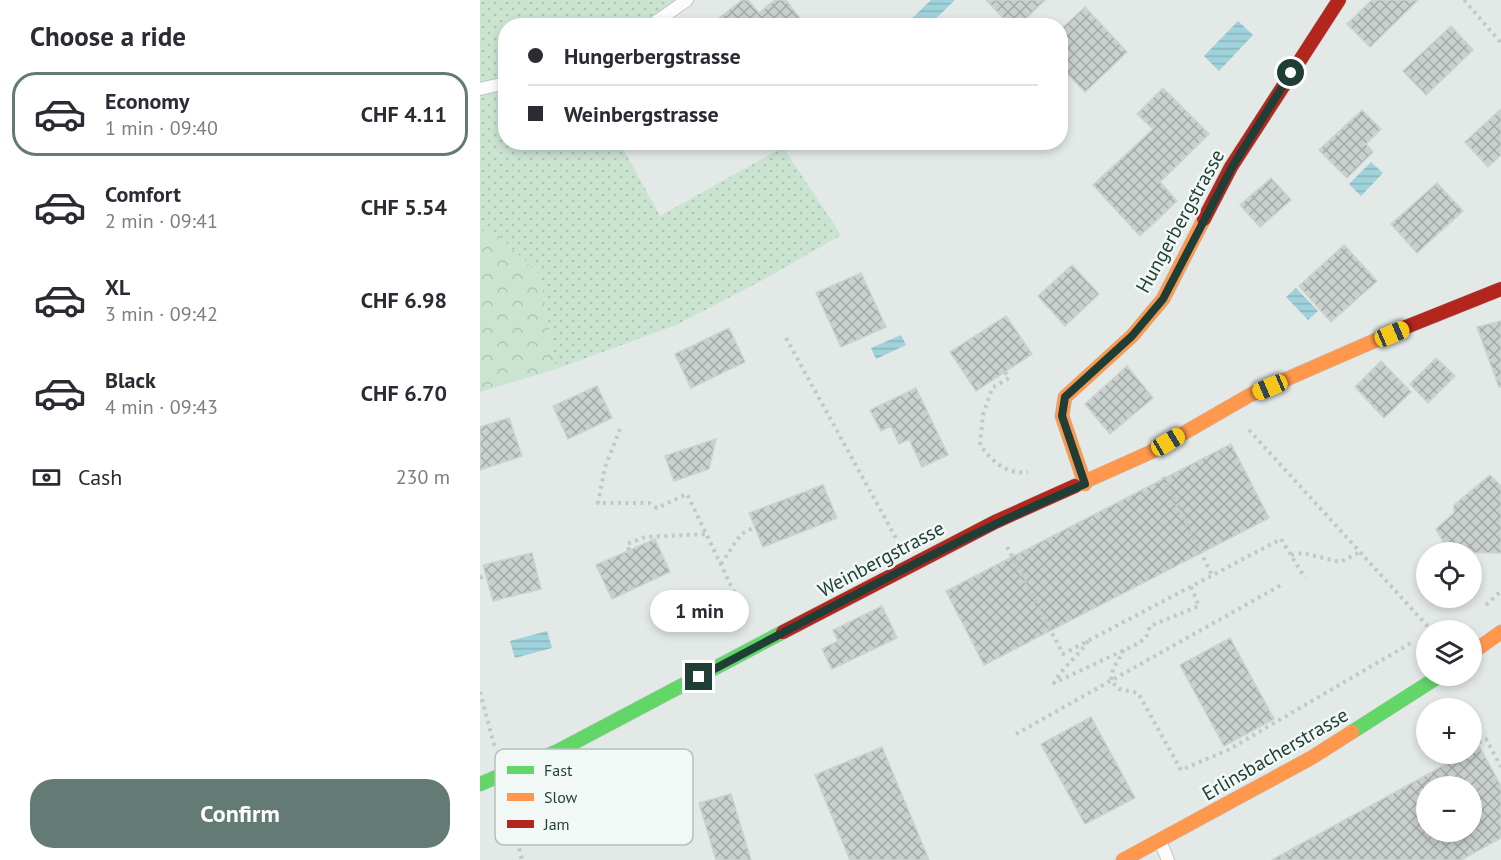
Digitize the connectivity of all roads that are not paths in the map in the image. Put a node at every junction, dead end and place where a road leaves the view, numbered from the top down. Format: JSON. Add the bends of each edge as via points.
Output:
{"nodes":[{"id":1,"x":687,"y":0,"type":"edge"},
{"id":2,"x":1338,"y":0,"type":"edge"},
{"id":3,"x":661,"y":18,"type":"edge"},
{"id":4,"x":498,"y":85,"type":"edge"},
{"id":5,"x":480,"y":89,"type":"edge"},
{"id":6,"x":1501,"y":289,"type":"edge"},
{"id":7,"x":1085,"y":484,"type":"junction"},
{"id":8,"x":1501,"y":632,"type":"edge"},
{"id":9,"x":1482,"y":646,"type":"edge"},
{"id":10,"x":1425,"y":686,"type":"edge"},
{"id":11,"x":562,"y":749,"type":"edge"},
{"id":12,"x":495,"y":779,"type":"edge"},
{"id":13,"x":480,"y":784,"type":"edge"},
{"id":14,"x":1160,"y":840,"type":"junction"},
{"id":15,"x":1123,"y":860,"type":"edge"},
{"id":16,"x":1168,"y":860,"type":"edge"}],
"edges":[{"from":1,"to":3,"type":"lane"},
{"from":2,"to":7,"type":"street","name":"Hungerbergstrasse","via":[[1232,167],[1163,299],[1132,336],[1065,397],[1062,416]]},
{"from":4,"to":5,"type":"lane"},
{"from":6,"to":7,"type":"street","name":"Weinbergstrasse","via":[[1229,407]]},
{"from":7,"to":11,"type":"street","name":"Weinbergstrasse","via":[[995,522],[911,564]]},
{"from":8,"to":9,"type":"street"},
{"from":10,"to":14,"type":"street","name":"Erlinsbacherstrasse","via":[[1311,758]]},
{"from":12,"to":13,"type":"street","name":"Weinbergstrasse"},
{"from":14,"to":15,"type":"street","name":"Erlinsbacherstrasse"},
{"from":14,"to":16,"type":"lane"}]}
